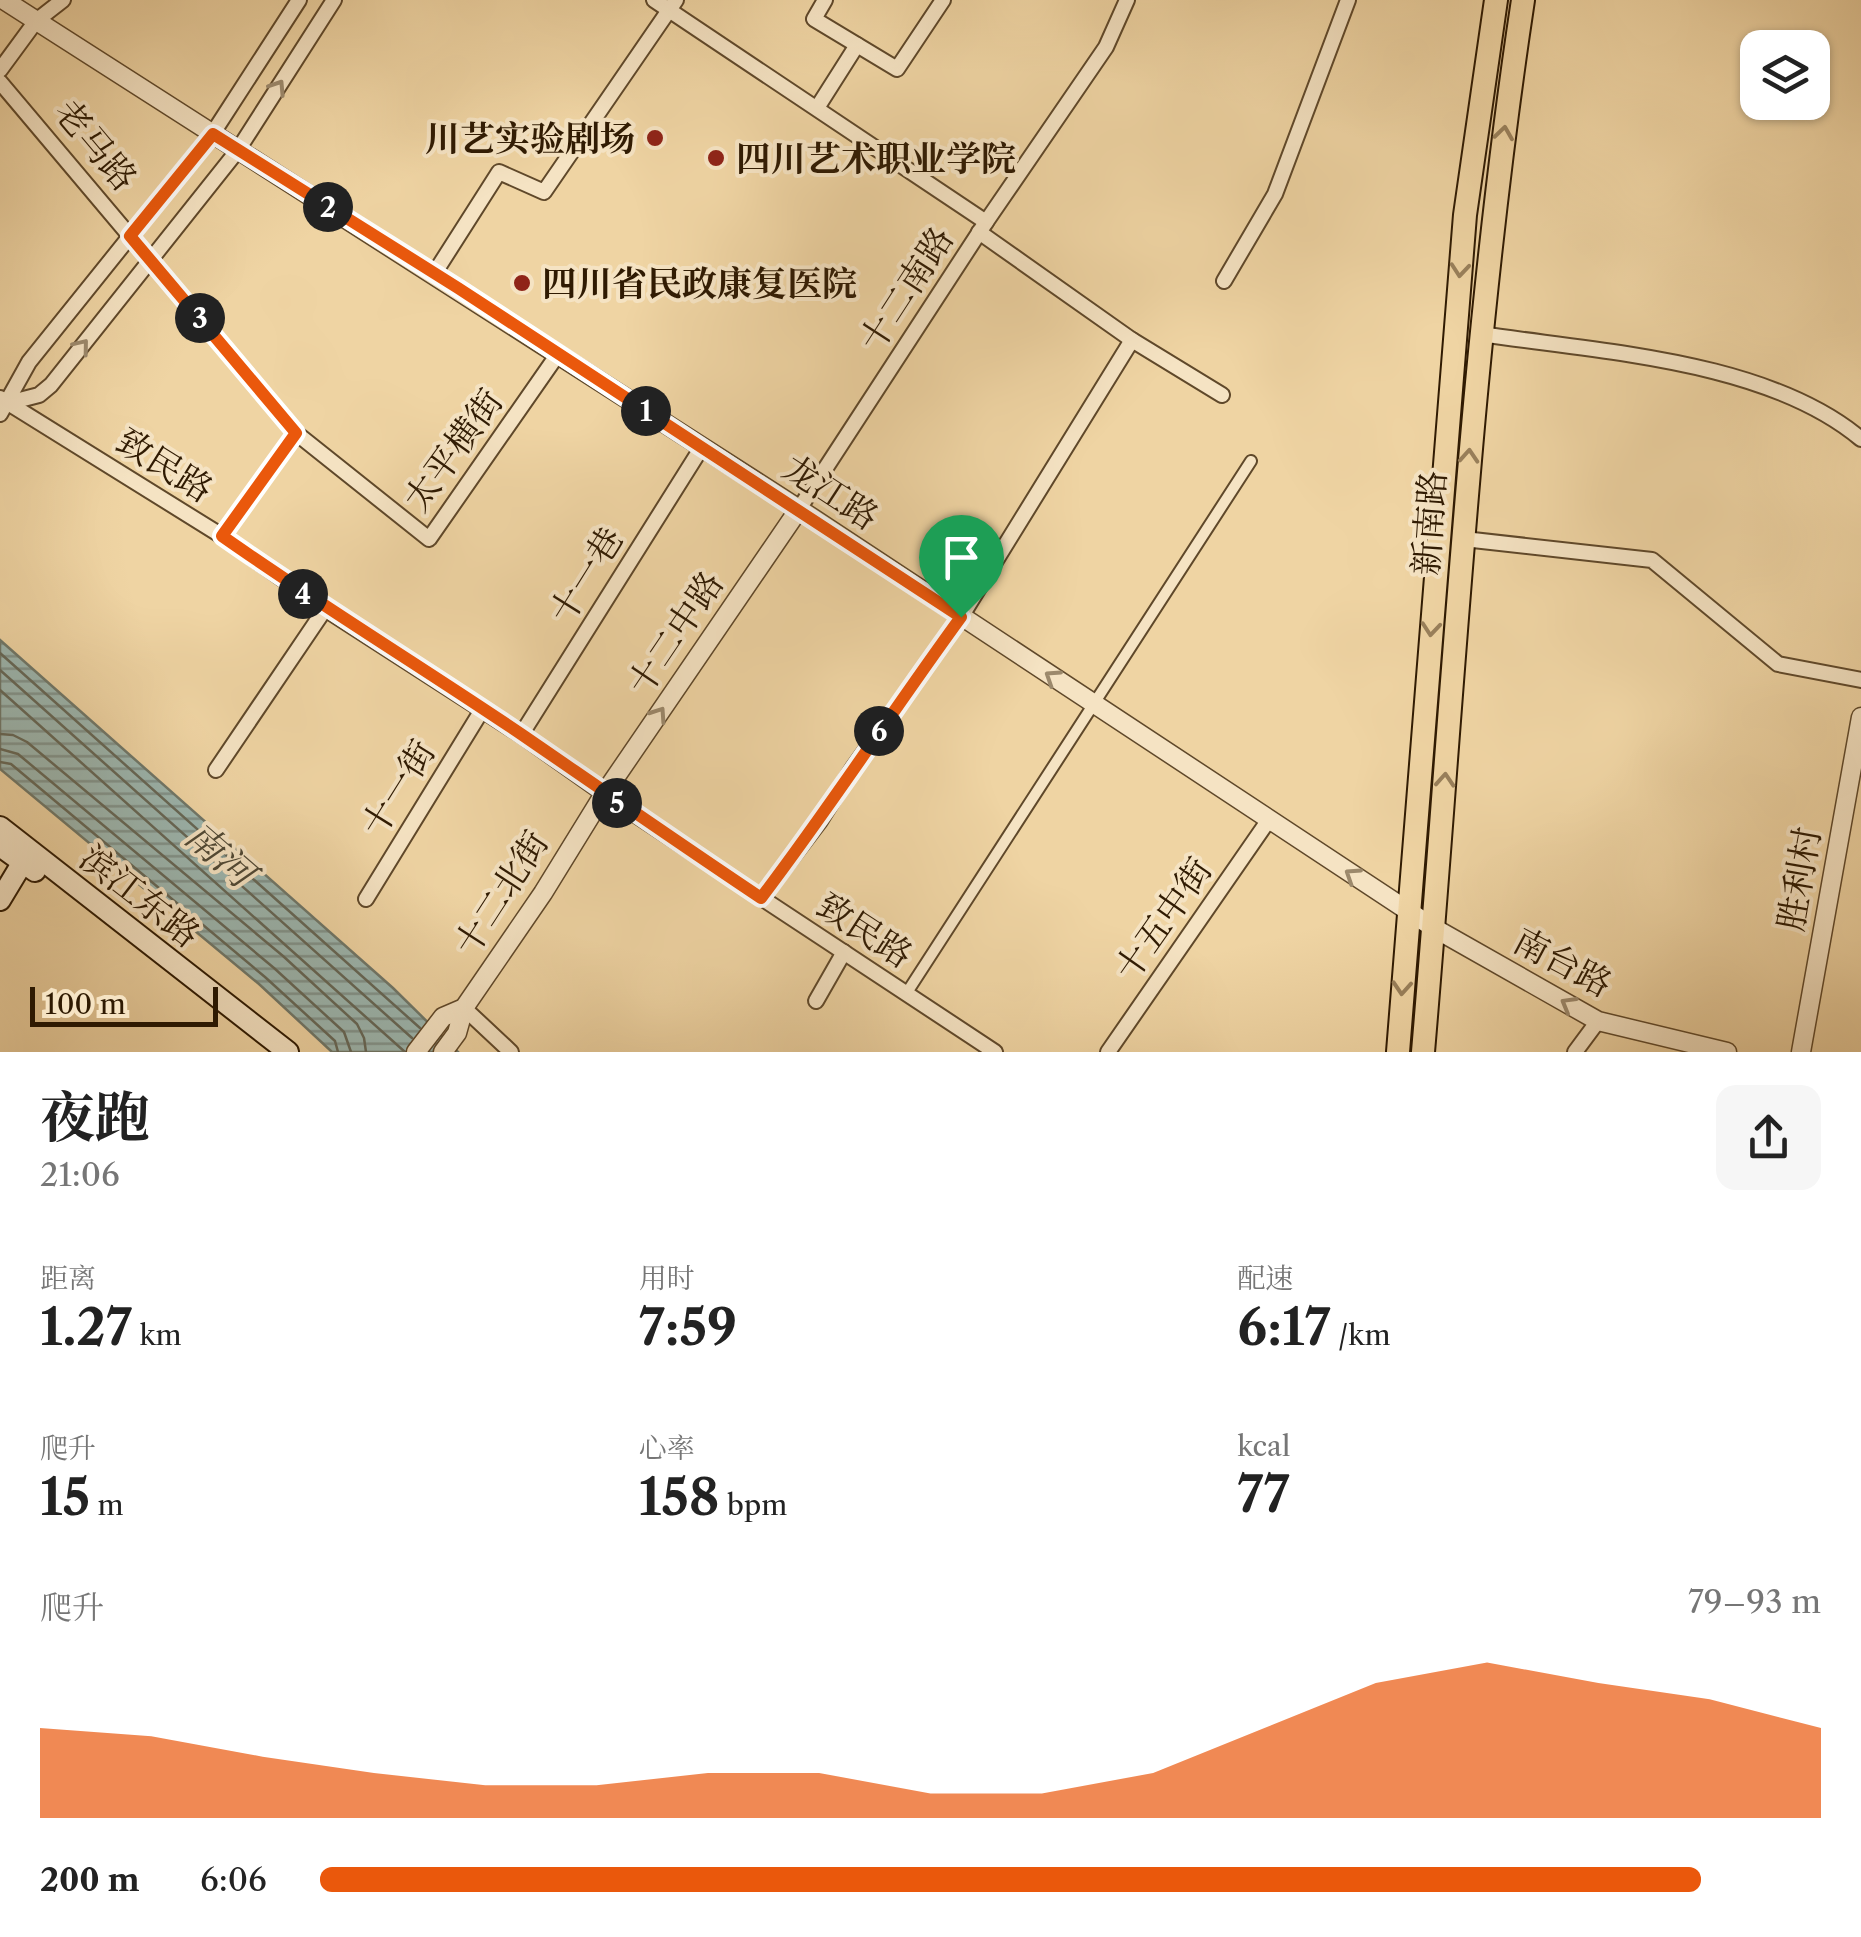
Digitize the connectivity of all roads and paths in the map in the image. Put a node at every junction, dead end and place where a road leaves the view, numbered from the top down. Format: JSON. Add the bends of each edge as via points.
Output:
{"nodes":[{"id":1,"x":4,"y":0,"type":"edge"},
{"id":2,"x":63,"y":0,"type":"edge"},
{"id":3,"x":298,"y":0,"type":"edge"},
{"id":4,"x":334,"y":0,"type":"edge"},
{"id":5,"x":825,"y":0,"type":"edge"},
{"id":6,"x":943,"y":0,"type":"edge"},
{"id":7,"x":1127,"y":0,"type":"edge"},
{"id":8,"x":1348,"y":0,"type":"edge"},
{"id":9,"x":1496,"y":0,"type":"edge"},
{"id":10,"x":1523,"y":0,"type":"edge"},
{"id":11,"x":666,"y":3,"type":"edge"},
{"id":12,"x":36,"y":21,"type":"junction"},
{"id":13,"x":858,"y":45,"type":"junction"},
{"id":14,"x":0,"y":70,"type":"edge"},
{"id":15,"x":0,"y":82,"type":"edge"},
{"id":16,"x":817,"y":108,"type":"junction"},
{"id":17,"x":213,"y":134,"type":"junction"},
{"id":18,"x":238,"y":150,"type":"junction"},
{"id":19,"x":982,"y":227,"type":"junction"},
{"id":20,"x":130,"y":236,"type":"junction"},
{"id":21,"x":151,"y":260,"type":"junction"},
{"id":22,"x":434,"y":274,"type":"junction"},
{"id":23,"x":1224,"y":281,"type":"dead end"},
{"id":24,"x":1481,"y":334,"type":"junction"},
{"id":25,"x":1132,"y":340,"type":"junction"},
{"id":26,"x":558,"y":354,"type":"junction"},
{"id":27,"x":1222,"y":395,"type":"dead end"},
{"id":28,"x":3,"y":405,"type":"edge"},
{"id":29,"x":296,"y":433,"type":"junction"},
{"id":30,"x":1861,"y":439,"type":"edge"},
{"id":31,"x":702,"y":447,"type":"junction"},
{"id":32,"x":1251,"y":461,"type":"dead end"},
{"id":33,"x":799,"y":510,"type":"junction"},
{"id":34,"x":222,"y":536,"type":"junction"},
{"id":35,"x":1464,"y":539,"type":"junction"},
{"id":36,"x":325,"y":609,"type":"junction"},
{"id":37,"x":961,"y":617,"type":"junction"},
{"id":38,"x":1861,"y":680,"type":"edge"},
{"id":39,"x":1094,"y":705,"type":"junction"},
{"id":40,"x":482,"y":710,"type":"junction"},
{"id":41,"x":1861,"y":716,"type":"edge"},
{"id":42,"x":521,"y":734,"type":"junction"},
{"id":43,"x":216,"y":770,"type":"dead end"},
{"id":44,"x":604,"y":794,"type":"junction"},
{"id":45,"x":1268,"y":821,"type":"junction"},
{"id":46,"x":0,"y":828,"type":"edge"},
{"id":47,"x":0,"y":846,"type":"edge"},
{"id":48,"x":27,"y":856,"type":"junction"},
{"id":49,"x":761,"y":898,"type":"junction"},
{"id":50,"x":366,"y":899,"type":"dead end"},
{"id":51,"x":0,"y":900,"type":"edge"},
{"id":52,"x":1407,"y":910,"type":"junction"},
{"id":53,"x":1434,"y":928,"type":"junction"},
{"id":54,"x":844,"y":952,"type":"junction"},
{"id":55,"x":906,"y":994,"type":"junction"},
{"id":56,"x":816,"y":1001,"type":"dead end"},
{"id":57,"x":464,"y":1008,"type":"junction"},
{"id":58,"x":1598,"y":1021,"type":"junction"},
{"id":59,"x":273,"y":1052,"type":"edge"},
{"id":60,"x":288,"y":1052,"type":"edge"},
{"id":61,"x":416,"y":1052,"type":"edge"},
{"id":62,"x":443,"y":1052,"type":"edge"},
{"id":63,"x":511,"y":1052,"type":"edge"},
{"id":64,"x":995,"y":1052,"type":"edge"},
{"id":65,"x":1108,"y":1052,"type":"edge"},
{"id":66,"x":1398,"y":1052,"type":"edge"},
{"id":67,"x":1423,"y":1052,"type":"edge"},
{"id":68,"x":1574,"y":1052,"type":"edge"},
{"id":69,"x":1727,"y":1052,"type":"edge"},
{"id":70,"x":1800,"y":1052,"type":"edge"}],
"edges":[{"from":1,"to":12,"type":"street","name":"老马路"},
{"from":2,"to":12,"type":"street"},
{"from":3,"to":17,"type":"street"},
{"from":18,"to":4,"type":"street","one_way":true},
{"from":5,"to":13,"type":"street","via":[[814,18]]},
{"from":6,"to":13,"type":"street","via":[[897,69]]},
{"from":7,"to":19,"type":"street","name":"十二南路","via":[[1106,47]]},
{"from":8,"to":23,"type":"street","via":[[1275,194]]},
{"from":9,"to":52,"type":"main road","name":"新南路","one_way":true,"via":[[1465,216]]},
{"from":24,"to":10,"type":"main road","name":"新南路","one_way":true},
{"from":11,"to":16,"type":"street"},
{"from":11,"to":22,"type":"street","via":[[544,192],[499,172]]},
{"from":12,"to":14,"type":"street"},
{"from":12,"to":17,"type":"street","name":"老马路"},
{"from":13,"to":16,"type":"street"},
{"from":15,"to":20,"type":"street","name":"老马路"},
{"from":16,"to":19,"type":"street"},
{"from":17,"to":18,"type":"street","name":"老马路"},
{"from":17,"to":20,"type":"street"},
{"from":18,"to":21,"type":"street"},
{"from":18,"to":22,"type":"street","name":"龙江路"},
{"from":19,"to":25,"type":"street"},
{"from":19,"to":33,"type":"street","name":"十二南路"},
{"from":20,"to":21,"type":"street","name":"老马路"},
{"from":20,"to":28,"type":"street","via":[[29,362]]},
{"from":28,"to":21,"type":"street","one_way":true,"via":[[51,385]]},
{"from":21,"to":29,"type":"street","name":"老马路"},
{"from":22,"to":26,"type":"street","name":"龙江路"},
{"from":24,"to":30,"type":"street","via":[[1724,372],[1784,393]]},
{"from":35,"to":24,"type":"main road","name":"新南路","one_way":true},
{"from":25,"to":27,"type":"street"},
{"from":25,"to":37,"type":"street"},
{"from":26,"to":29,"type":"street","name":"太平横街","via":[[429,539]]},
{"from":26,"to":31,"type":"street","name":"龙江路"},
{"from":28,"to":34,"type":"street","name":"致民路"},
{"from":29,"to":34,"type":"street"},
{"from":31,"to":33,"type":"street","name":"龙江路"},
{"from":31,"to":42,"type":"street","name":"十一巷"},
{"from":32,"to":39,"type":"street"},
{"from":33,"to":37,"type":"street","name":"龙江路"},
{"from":44,"to":33,"type":"street","name":"十二中路","one_way":true},
{"from":34,"to":36,"type":"street","name":"致民路"},
{"from":35,"to":38,"type":"street","via":[[1652,560],[1778,664]]},
{"from":53,"to":35,"type":"main road","name":"新南路","one_way":true},
{"from":36,"to":40,"type":"street","name":"致民路"},
{"from":36,"to":43,"type":"street"},
{"from":39,"to":37,"type":"street","name":"龙江路","one_way":true},
{"from":37,"to":49,"type":"street"},
{"from":39,"to":45,"type":"street","name":"龙江路"},
{"from":39,"to":55,"type":"street"},
{"from":40,"to":42,"type":"street","name":"致民路"},
{"from":40,"to":50,"type":"street","name":"十一街"},
{"from":41,"to":70,"type":"street","name":"胜利村"},
{"from":42,"to":44,"type":"street","name":"致民路"},
{"from":44,"to":49,"type":"street","name":"致民路"},
{"from":44,"to":57,"type":"street","name":"十二北街"},
{"from":52,"to":45,"type":"street","name":"龙江路","one_way":true},
{"from":45,"to":65,"type":"street","name":"十五中街"},
{"from":46,"to":48,"type":"main road","name":"滨江东路"},
{"from":47,"to":48,"type":"main road","name":"滨江东路"},
{"from":48,"to":51,"type":"main road"},
{"from":48,"to":59,"type":"main road","name":"滨江东路"},
{"from":48,"to":60,"type":"main road","name":"滨江东路"},
{"from":49,"to":54,"type":"street","name":"致民路"},
{"from":52,"to":53,"type":"street","name":"龙江路"},
{"from":52,"to":66,"type":"main road","name":"新南路","one_way":true},
{"from":58,"to":53,"type":"street","name":"南台路","one_way":true},
{"from":53,"to":67,"type":"main road","name":"新南路"},
{"from":54,"to":55,"type":"street","name":"致民路"},
{"from":54,"to":56,"type":"street"},
{"from":55,"to":64,"type":"street","name":"致民路"},
{"from":57,"to":61,"type":"street","name":"十二北街","via":[[443,1017]]},
{"from":57,"to":62,"type":"street"},
{"from":57,"to":63,"type":"street"},
{"from":58,"to":68,"type":"street"},
{"from":58,"to":69,"type":"street","name":"南台路"}]}
